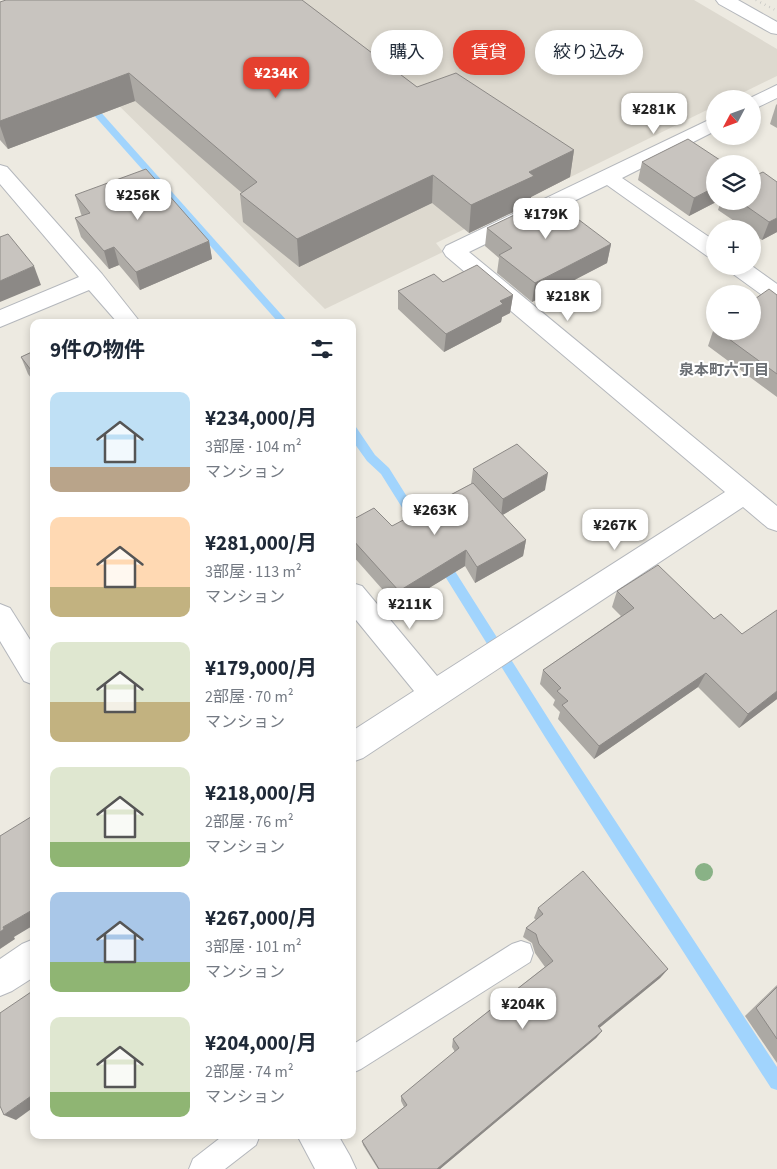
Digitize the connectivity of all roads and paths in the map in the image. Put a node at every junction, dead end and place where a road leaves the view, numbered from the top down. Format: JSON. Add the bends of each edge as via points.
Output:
{"nodes":[{"id":1,"x":725,"y":0,"type":"edge"},
{"id":2,"x":777,"y":29,"type":"edge"},
{"id":3,"x":777,"y":91,"type":"edge"},
{"id":4,"x":761,"y":99,"type":"edge"},
{"id":5,"x":706,"y":128,"type":"edge"},
{"id":6,"x":0,"y":171,"type":"edge"},
{"id":7,"x":608,"y":177,"type":"junction"},
{"id":8,"x":706,"y":245,"type":"edge"},
{"id":9,"x":749,"y":275,"type":"edge"},
{"id":10,"x":94,"y":279,"type":"junction"},
{"id":11,"x":777,"y":295,"type":"edge"},
{"id":12,"x":0,"y":319,"type":"edge"},
{"id":13,"x":127,"y":319,"type":"edge"},
{"id":14,"x":744,"y":493,"type":"junction"},
{"id":15,"x":777,"y":521,"type":"edge"},
{"id":16,"x":356,"y":599,"type":"edge"},
{"id":17,"x":2,"y":623,"type":"edge"},
{"id":18,"x":30,"y":666,"type":"edge"},
{"id":19,"x":434,"y":694,"type":"junction"},
{"id":20,"x":356,"y":745,"type":"edge"},
{"id":21,"x":521,"y":953,"type":"dead end"},
{"id":22,"x":30,"y":959,"type":"edge"},
{"id":23,"x":0,"y":979,"type":"edge"},
{"id":24,"x":356,"y":1057,"type":"edge"},
{"id":25,"x":241,"y":1139,"type":"edge"},
{"id":26,"x":318,"y":1139,"type":"edge"},
{"id":27,"x":203,"y":1169,"type":"edge"},
{"id":28,"x":337,"y":1169,"type":"edge"}],
"edges":[{"from":1,"to":2,"type":"street"},
{"from":3,"to":4,"type":"street"},
{"from":5,"to":7,"type":"street"},
{"from":6,"to":10,"type":"street"},
{"from":7,"to":8,"type":"street"},
{"from":7,"to":14,"type":"street","via":[[454,251]]},
{"from":9,"to":11,"type":"street"},
{"from":10,"to":12,"type":"street"},
{"from":10,"to":13,"type":"street"},
{"from":14,"to":15,"type":"street"},
{"from":14,"to":19,"type":"street"},
{"from":16,"to":19,"type":"street"},
{"from":17,"to":18,"type":"street"},
{"from":19,"to":20,"type":"street"},
{"from":21,"to":24,"type":"lane"},
{"from":22,"to":23,"type":"street"},
{"from":25,"to":27,"type":"lane"},
{"from":26,"to":28,"type":"street"}]}
